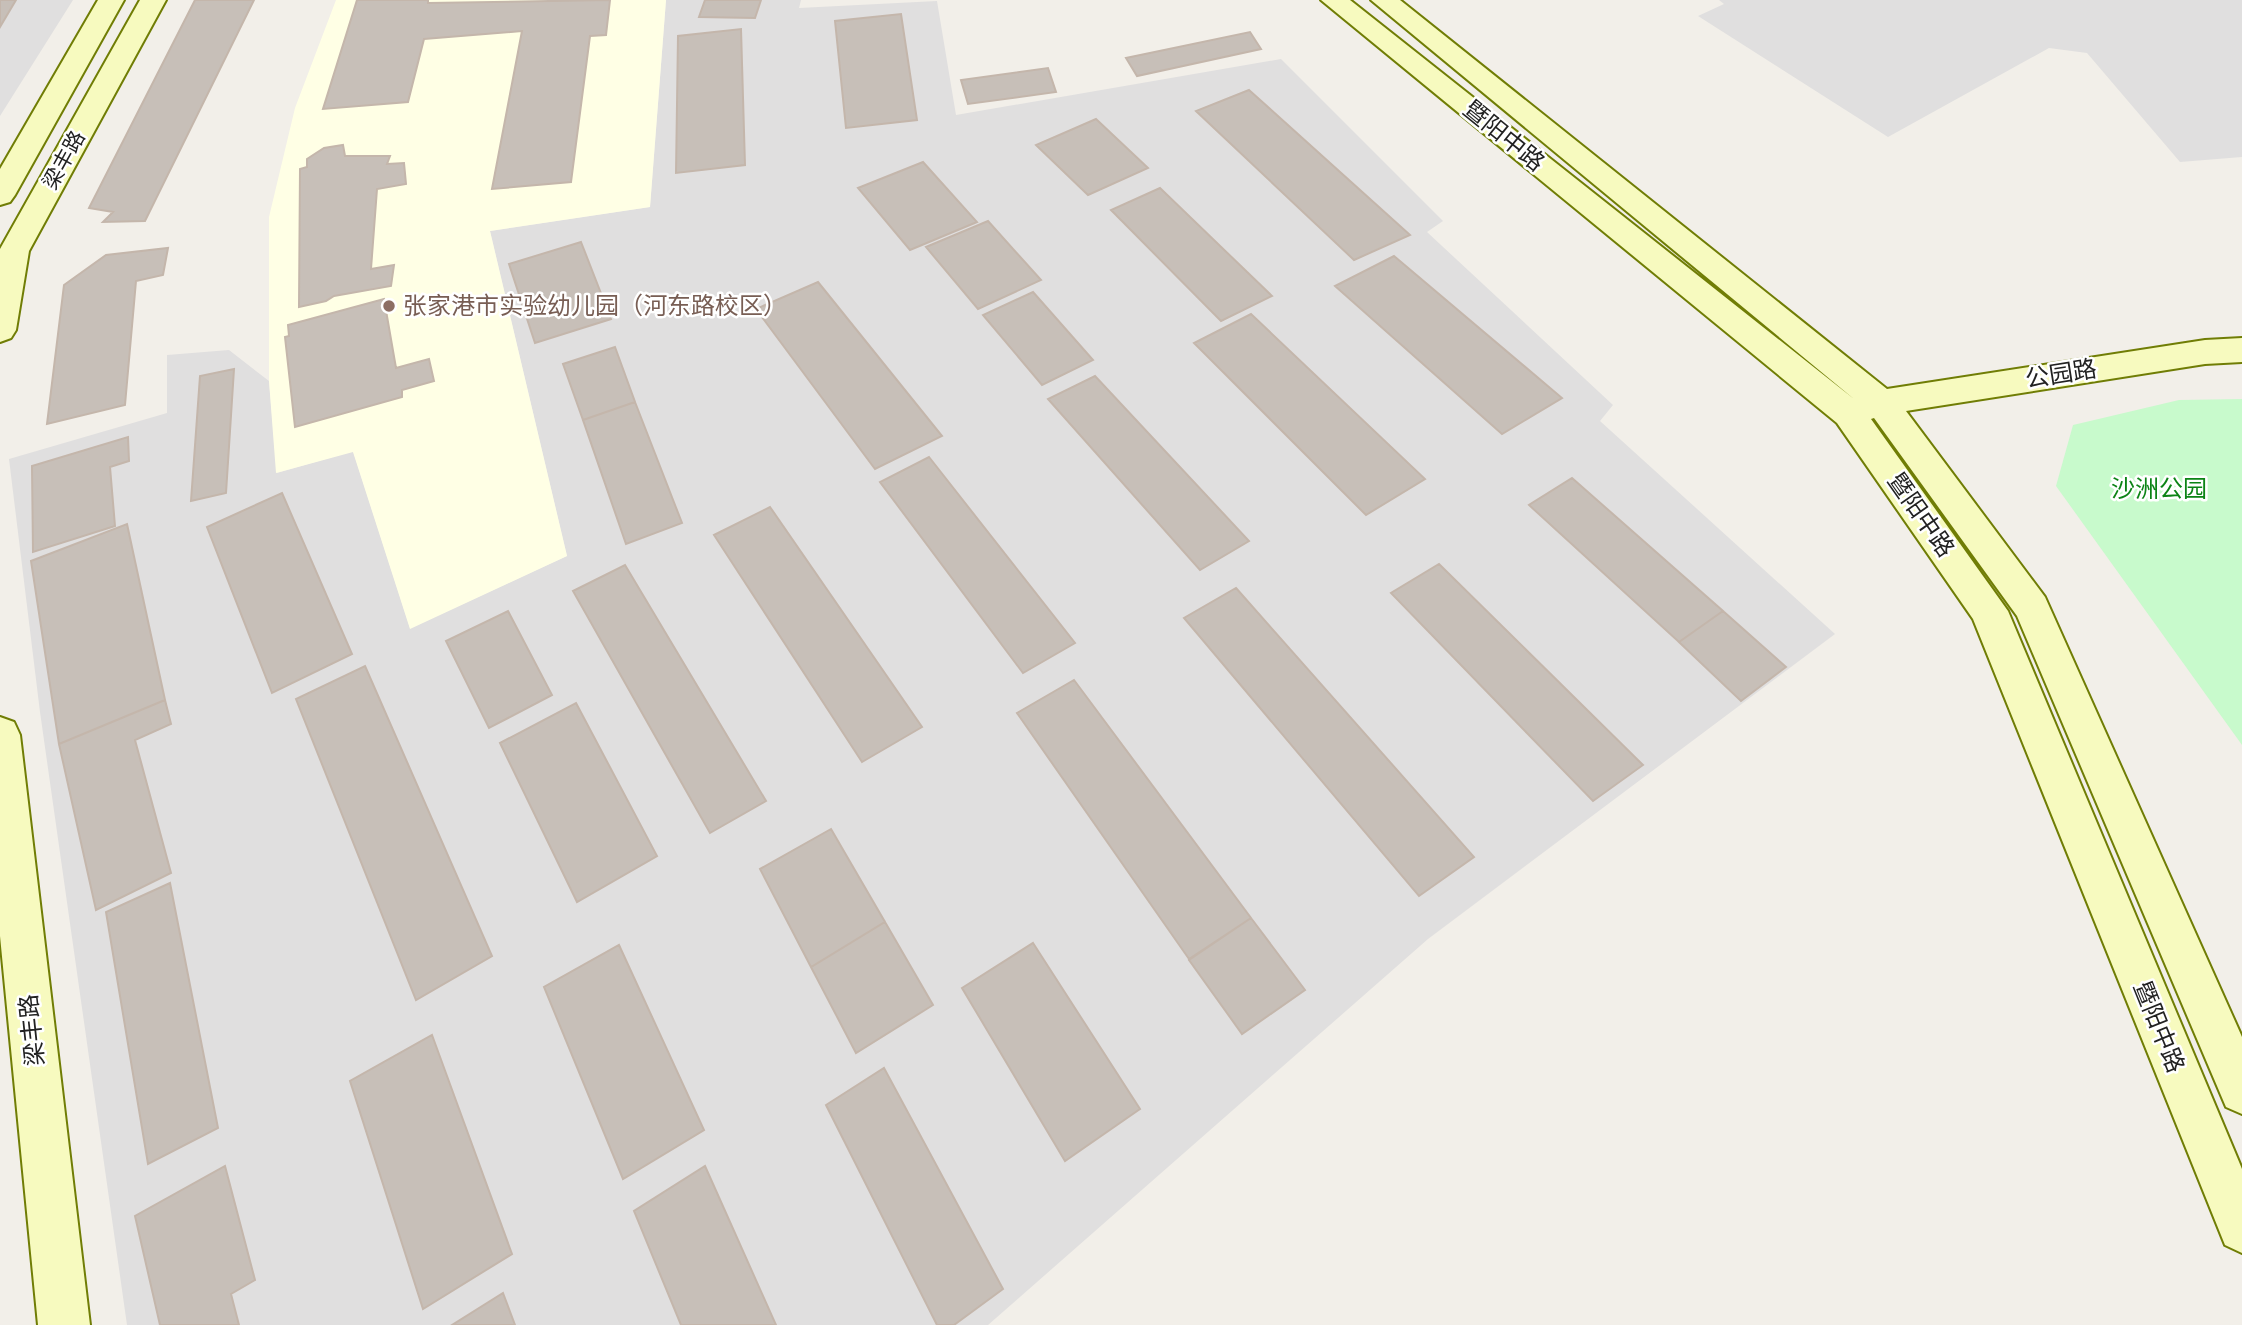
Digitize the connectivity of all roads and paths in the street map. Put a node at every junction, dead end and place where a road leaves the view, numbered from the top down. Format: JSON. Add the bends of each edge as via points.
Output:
{"nodes":[{"id":1,"x":111,"y":0,"type":"edge"},
{"id":2,"x":153,"y":0,"type":"edge"},
{"id":3,"x":1334,"y":0,"type":"edge"},
{"id":4,"x":1384,"y":0,"type":"edge"},
{"id":5,"x":0,"y":195,"type":"edge"},
{"id":6,"x":0,"y":330,"type":"edge"},
{"id":7,"x":2242,"y":350,"type":"edge"},
{"id":8,"x":1865,"y":408,"type":"junction"},
{"id":9,"x":0,"y":736,"type":"edge"},
{"id":10,"x":2242,"y":1091,"type":"edge"},
{"id":11,"x":2242,"y":1228,"type":"edge"},
{"id":12,"x":64,"y":1325,"type":"edge"}],
"edges":[{"from":1,"to":5,"type":"main road","name":"梁丰路"},
{"from":2,"to":6,"type":"main road","name":"梁丰路","via":[[14,251]]},
{"from":3,"to":8,"type":"main road","name":"暨阳中路"},
{"from":4,"to":8,"type":"main road","name":"暨阳中路"},
{"from":7,"to":8,"type":"main road","name":"公园路","via":[[2205,352]]},
{"from":8,"to":10,"type":"main road","name":"暨阳中路","via":[[2032,608]]},
{"from":8,"to":11,"type":"main road","name":"暨阳中路","via":[[1989,611]]},
{"from":9,"to":12,"type":"main road","name":"梁丰路"}]}
